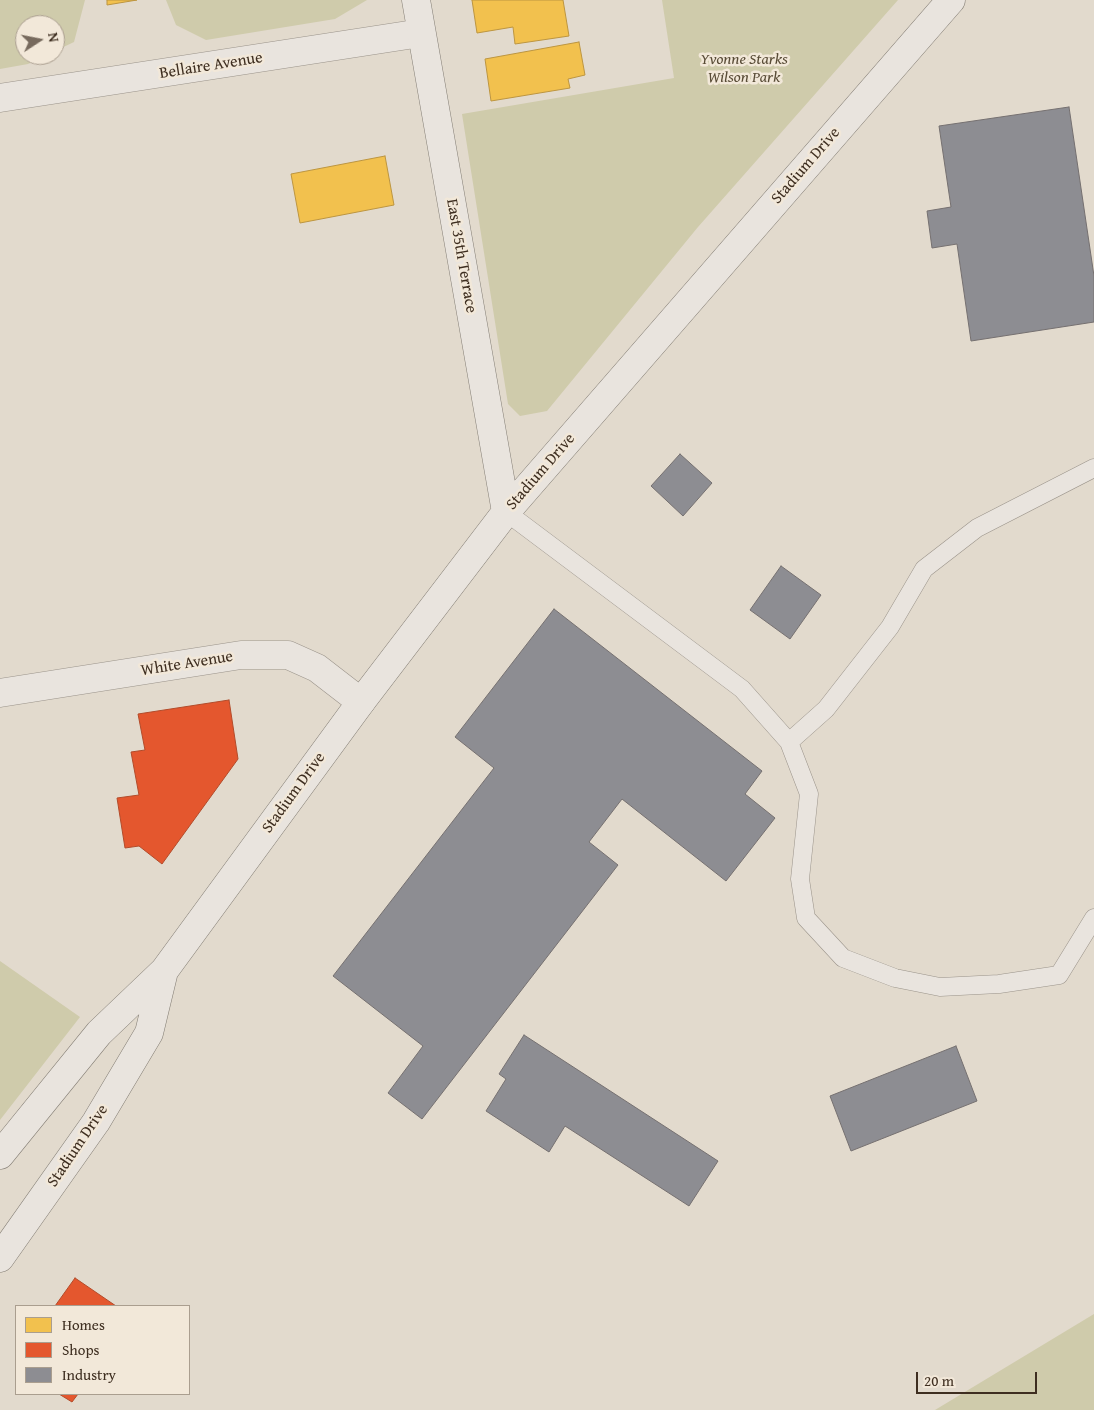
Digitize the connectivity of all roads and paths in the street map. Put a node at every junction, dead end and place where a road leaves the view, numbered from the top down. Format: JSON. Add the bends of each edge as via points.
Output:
{"nodes":[{"id":1,"x":416,"y":0,"type":"edge"},
{"id":2,"x":950,"y":0,"type":"edge"},
{"id":3,"x":421,"y":33,"type":"junction"},
{"id":4,"x":0,"y":98,"type":"edge"},
{"id":5,"x":1094,"y":468,"type":"edge"},
{"id":6,"x":506,"y":512,"type":"junction"},
{"id":7,"x":0,"y":693,"type":"edge"},
{"id":8,"x":361,"y":702,"type":"junction"},
{"id":9,"x":789,"y":742,"type":"junction"},
{"id":10,"x":1094,"y":918,"type":"edge"},
{"id":11,"x":164,"y":971,"type":"junction"},
{"id":12,"x":0,"y":1155,"type":"edge"},
{"id":13,"x":0,"y":1258,"type":"edge"}],
"edges":[{"from":1,"to":3,"type":"main road","name":"East 35th Terrace"},
{"from":2,"to":6,"type":"main road","name":"Stadium Drive"},
{"from":3,"to":4,"type":"main road","name":"Bellaire Avenue"},
{"from":3,"to":6,"type":"main road","name":"East 35th Terrace"},
{"from":5,"to":9,"type":"lane","via":[[977,528],[924,569],[890,627],[832,701]]},
{"from":6,"to":8,"type":"main road","name":"Stadium Drive"},
{"from":6,"to":9,"type":"lane","via":[[742,689]]},
{"from":7,"to":8,"type":"main road","name":"White Avenue","via":[[241,656],[288,655],[318,668]]},
{"from":8,"to":11,"type":"main road","name":"Stadium Drive"},
{"from":9,"to":10,"type":"lane","via":[[809,794],[800,879],[806,918],[843,958],[895,978],[940,987],[999,984],[1059,975]]},
{"from":11,"to":12,"type":"main road","name":"Stadium Drive","via":[[99,1032]]},
{"from":11,"to":13,"type":"main road","name":"Stadium Drive","via":[[149,1032],[96,1122]]}]}
